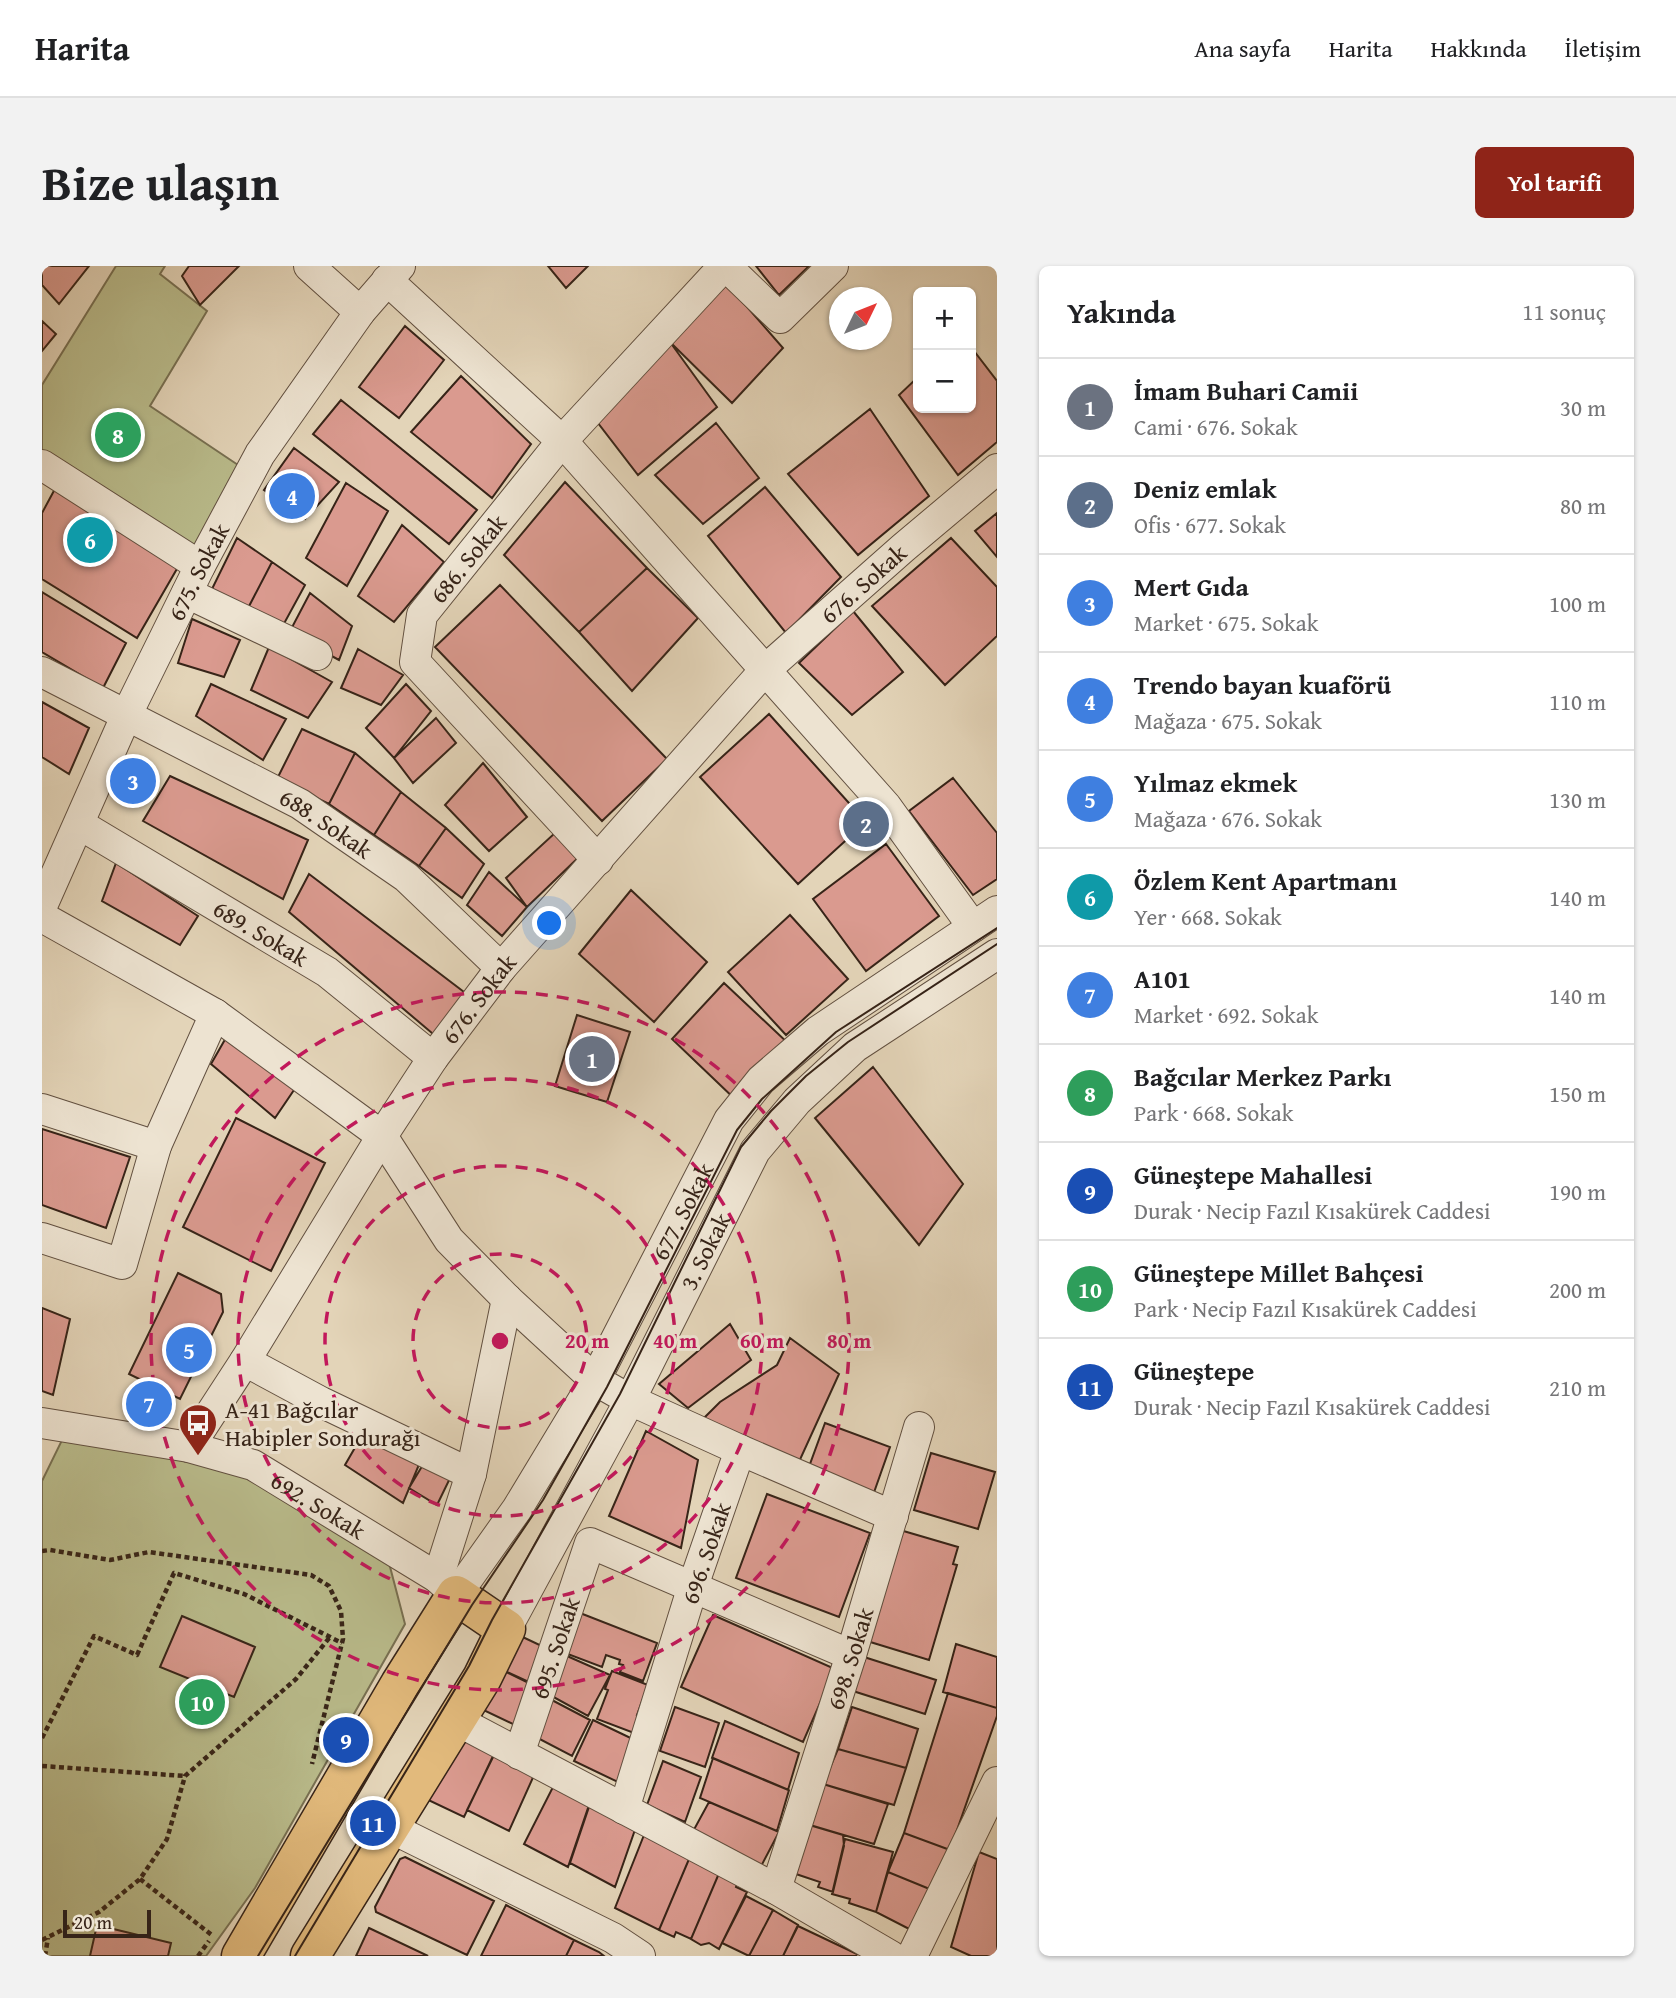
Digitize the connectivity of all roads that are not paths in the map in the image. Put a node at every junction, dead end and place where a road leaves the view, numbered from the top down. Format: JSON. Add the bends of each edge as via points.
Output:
{"nodes":[{"id":1,"x":309,"y":266,"type":"edge"},
{"id":2,"x":725,"y":266,"type":"edge"},
{"id":3,"x":833,"y":266,"type":"edge"},
{"id":4,"x":393,"y":273,"type":"edge"},
{"id":5,"x":360,"y":312,"type":"junction"},
{"id":6,"x":562,"y":441,"type":"junction"},
{"id":7,"x":42,"y":465,"type":"edge"},
{"id":8,"x":997,"y":469,"type":"edge"},
{"id":9,"x":200,"y":566,"type":"junction"},
{"id":10,"x":187,"y":593,"type":"junction"},
{"id":11,"x":317,"y":655,"type":"dead end"},
{"id":12,"x":765,"y":670,"type":"junction"},
{"id":13,"x":42,"y":672,"type":"edge"},
{"id":14,"x":127,"y":714,"type":"junction"},
{"id":15,"x":79,"y":824,"type":"junction"},
{"id":16,"x":598,"y":860,"type":"junction"},
{"id":17,"x":42,"y":906,"type":"edge"},
{"id":18,"x":42,"y":917,"type":"edge"},
{"id":19,"x":985,"y":919,"type":"edge"},
{"id":20,"x":997,"y":954,"type":"edge"},
{"id":21,"x":501,"y":968,"type":"junction"},
{"id":22,"x":215,"y":1014,"type":"junction"},
{"id":23,"x":433,"y":1058,"type":"junction"},
{"id":24,"x":42,"y":1109,"type":"edge"},
{"id":25,"x":382,"y":1136,"type":"junction"},
{"id":26,"x":156,"y":1146,"type":"junction"},
{"id":27,"x":42,"y":1238,"type":"edge"},
{"id":28,"x":507,"y":1299,"type":"junction"},
{"id":29,"x":245,"y":1361,"type":"junction"},
{"id":30,"x":595,"y":1380,"type":"junction"},
{"id":31,"x":630,"y":1400,"type":"junction"},
{"id":32,"x":42,"y":1423,"type":"edge"},
{"id":33,"x":919,"y":1427,"type":"dead end"},
{"id":34,"x":189,"y":1447,"type":"junction"},
{"id":35,"x":740,"y":1450,"type":"junction"},
{"id":36,"x":471,"y":1474,"type":"junction"},
{"id":37,"x":893,"y":1517,"type":"junction"},
{"id":38,"x":447,"y":1586,"type":"junction"},
{"id":39,"x":694,"y":1586,"type":"junction"},
{"id":40,"x":506,"y":1629,"type":"junction"},
{"id":41,"x":851,"y":1655,"type":"junction"},
{"id":42,"x":456,"y":1720,"type":"junction"},
{"id":43,"x":519,"y":1754,"type":"junction"},
{"id":44,"x":997,"y":1782,"type":"edge"},
{"id":45,"x":624,"y":1809,"type":"junction"},
{"id":46,"x":391,"y":1828,"type":"junction"},
{"id":47,"x":776,"y":1889,"type":"junction"},
{"id":48,"x":224,"y":1940,"type":"edge"},
{"id":49,"x":609,"y":1947,"type":"edge"},
{"id":50,"x":310,"y":1956,"type":"edge"},
{"id":51,"x":640,"y":1956,"type":"edge"},
{"id":52,"x":891,"y":1956,"type":"edge"},
{"id":53,"x":912,"y":1956,"type":"edge"}],
"edges":[{"from":1,"to":5,"type":"street"},
{"from":2,"to":3,"type":"street","via":[[780,317]]},
{"from":2,"to":6,"type":"street","name":"686. Sokak"},
{"from":4,"to":5,"type":"street","name":"675. Sokak"},
{"from":4,"to":6,"type":"street"},
{"from":5,"to":9,"type":"street","name":"675. Sokak","via":[[260,454]]},
{"from":6,"to":12,"type":"street"},
{"from":6,"to":16,"type":"street","name":"686. Sokak","via":[[422,615],[415,662]]},
{"from":7,"to":9,"type":"street"},
{"from":8,"to":12,"type":"street","name":"676. Sokak"},
{"from":9,"to":10,"type":"street","name":"675. Sokak"},
{"from":10,"to":11,"type":"street"},
{"from":10,"to":14,"type":"street","name":"675. Sokak"},
{"from":12,"to":16,"type":"street","name":"676. Sokak"},
{"from":12,"to":19,"type":"street"},
{"from":13,"to":14,"type":"street","name":"688. Sokak"},
{"from":14,"to":15,"type":"street","name":"675. Sokak"},
{"from":14,"to":21,"type":"street","name":"688. Sokak","via":[[299,804],[405,877]]},
{"from":15,"to":17,"type":"street","name":"675. Sokak"},
{"from":15,"to":23,"type":"street","name":"689. Sokak","via":[[327,972]]},
{"from":16,"to":21,"type":"street","name":"676. Sokak"},
{"from":18,"to":22,"type":"street"},
{"from":19,"to":30,"type":"street","name":"677. Sokak","via":[[818,1031],[761,1080],[729,1120]]},
{"from":20,"to":31,"type":"street","name":"3. Sokak","via":[[855,1047],[797,1101],[755,1151]]},
{"from":21,"to":23,"type":"street","name":"676. Sokak"},
{"from":22,"to":25,"type":"street"},
{"from":22,"to":26,"type":"street"},
{"from":23,"to":25,"type":"street","name":"676. Sokak"},
{"from":24,"to":26,"type":"street"},
{"from":25,"to":28,"type":"street","via":[[449,1240]]},
{"from":25,"to":29,"type":"street","name":"676. Sokak"},
{"from":26,"to":27,"type":"street","via":[[122,1264]]},
{"from":28,"to":30,"type":"street"},
{"from":28,"to":36,"type":"street"},
{"from":29,"to":34,"type":"street","name":"676. Sokak"},
{"from":29,"to":36,"type":"street"},
{"from":30,"to":31,"type":"street"},
{"from":30,"to":38,"type":"street","name":"677. Sokak","via":[[517,1509]]},
{"from":31,"to":35,"type":"street"},
{"from":31,"to":40,"type":"street","name":"3. Sokak"},
{"from":32,"to":34,"type":"street","name":"692. Sokak"},
{"from":33,"to":37,"type":"street","name":"698. Sokak"},
{"from":34,"to":38,"type":"street","name":"692. Sokak","via":[[253,1465]]},
{"from":35,"to":37,"type":"street"},
{"from":35,"to":39,"type":"street","name":"696. Sokak"},
{"from":36,"to":38,"type":"street"},
{"from":37,"to":41,"type":"street","name":"698. Sokak"},
{"from":38,"to":40,"type":"main road"},
{"from":38,"to":48,"type":"main road","via":[[407,1672]]},
{"from":39,"to":41,"type":"street"},
{"from":39,"to":43,"type":"street","name":"695. Sokak","via":[[590,1543]]},
{"from":39,"to":45,"type":"street","name":"696. Sokak"},
{"from":40,"to":42,"type":"main road"},
{"from":41,"to":47,"type":"street","name":"698. Sokak"},
{"from":42,"to":43,"type":"street"},
{"from":42,"to":46,"type":"main road"},
{"from":43,"to":45,"type":"street"},
{"from":44,"to":53,"type":"street"},
{"from":45,"to":47,"type":"street"},
{"from":46,"to":49,"type":"street"},
{"from":46,"to":50,"type":"main road"},
{"from":47,"to":52,"type":"street"},
{"from":49,"to":51,"type":"street"}]}
